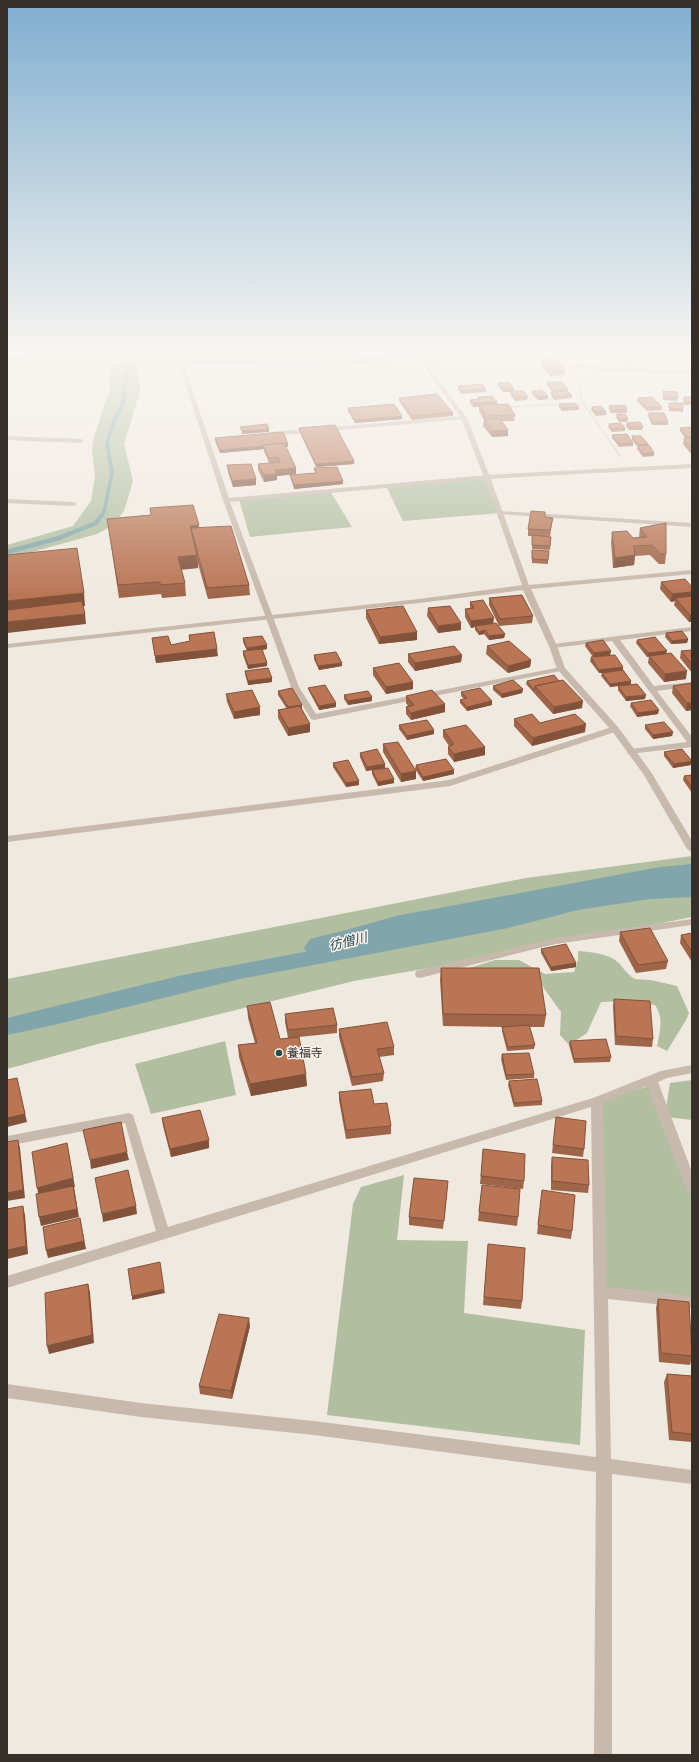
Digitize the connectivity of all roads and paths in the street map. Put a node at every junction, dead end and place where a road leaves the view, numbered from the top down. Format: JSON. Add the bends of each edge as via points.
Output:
{"nodes":[{"id":1,"x":204,"y":433,"type":"edge"},
{"id":2,"x":270,"y":433,"type":"edge"},
{"id":3,"x":470,"y":433,"type":"edge"},
{"id":4,"x":605,"y":433,"type":"edge"},
{"id":5,"x":260,"y":434,"type":"edge"},
{"id":6,"x":7,"y":438,"type":"edge"},
{"id":7,"x":214,"y":438,"type":"edge"},
{"id":8,"x":206,"y":439,"type":"junction"},
{"id":9,"x":81,"y":440,"type":"dead end"},
{"id":10,"x":692,"y":466,"type":"edge"},
{"id":11,"x":630,"y":469,"type":"junction"},
{"id":12,"x":487,"y":477,"type":"junction"},
{"id":13,"x":226,"y":500,"type":"junction"},
{"id":14,"x":7,"y":501,"type":"edge"},
{"id":15,"x":74,"y":504,"type":"dead end"},
{"id":16,"x":500,"y":513,"type":"junction"},
{"id":17,"x":692,"y":525,"type":"edge"},
{"id":18,"x":692,"y":572,"type":"edge"},
{"id":19,"x":526,"y":588,"type":"junction"},
{"id":20,"x":269,"y":617,"type":"junction"},
{"id":21,"x":692,"y":629,"type":"edge"},
{"id":22,"x":614,"y":638,"type":"junction"},
{"id":23,"x":7,"y":646,"type":"edge"},
{"id":24,"x":553,"y":646,"type":"junction"},
{"id":25,"x":561,"y":670,"type":"junction"},
{"id":26,"x":692,"y":684,"type":"edge"},
{"id":27,"x":652,"y":689,"type":"junction"},
{"id":28,"x":615,"y":729,"type":"junction"},
{"id":29,"x":692,"y":744,"type":"edge"},
{"id":30,"x":631,"y":752,"type":"junction"},
{"id":31,"x":7,"y":839,"type":"edge"},
{"id":32,"x":692,"y":849,"type":"edge"},
{"id":33,"x":692,"y":922,"type":"edge"},
{"id":34,"x":420,"y":974,"type":"dead end"},
{"id":35,"x":692,"y":1070,"type":"edge"},
{"id":36,"x":650,"y":1080,"type":"junction"},
{"id":37,"x":598,"y":1101,"type":"junction"},
{"id":38,"x":7,"y":1141,"type":"edge"},
{"id":39,"x":692,"y":1189,"type":"edge"},
{"id":40,"x":164,"y":1234,"type":"junction"},
{"id":41,"x":7,"y":1282,"type":"edge"},
{"id":42,"x":601,"y":1292,"type":"junction"},
{"id":43,"x":692,"y":1302,"type":"edge"},
{"id":44,"x":7,"y":1391,"type":"edge"},
{"id":45,"x":604,"y":1467,"type":"junction"},
{"id":46,"x":692,"y":1477,"type":"edge"},
{"id":47,"x":603,"y":1755,"type":"edge"}],
"edges":[{"from":1,"to":8,"type":"street"},
{"from":2,"to":5,"type":"street"},
{"from":3,"to":12,"type":"street"},
{"from":4,"to":11,"type":"path"},
{"from":6,"to":9,"type":"street"},
{"from":7,"to":8,"type":"street"},
{"from":8,"to":13,"type":"street"},
{"from":10,"to":11,"type":"street"},
{"from":11,"to":12,"type":"street"},
{"from":12,"to":13,"type":"street"},
{"from":12,"to":16,"type":"street"},
{"from":13,"to":20,"type":"street"},
{"from":14,"to":15,"type":"street"},
{"from":16,"to":17,"type":"street"},
{"from":16,"to":19,"type":"street"},
{"from":18,"to":19,"type":"street"},
{"from":19,"to":20,"type":"street"},
{"from":19,"to":24,"type":"street"},
{"from":20,"to":23,"type":"street"},
{"from":20,"to":25,"type":"street","via":[[295,687],[314,717]]},
{"from":21,"to":22,"type":"street"},
{"from":22,"to":24,"type":"street"},
{"from":22,"to":27,"type":"street"},
{"from":24,"to":25,"type":"street"},
{"from":25,"to":28,"type":"street"},
{"from":26,"to":27,"type":"street"},
{"from":27,"to":29,"type":"street"},
{"from":28,"to":30,"type":"street"},
{"from":28,"to":31,"type":"street","via":[[450,783]]},
{"from":29,"to":30,"type":"street"},
{"from":30,"to":32,"type":"street","via":[[648,774]]},
{"from":33,"to":34,"type":"street","via":[[555,941]]},
{"from":35,"to":36,"type":"street","via":[[665,1074]]},
{"from":36,"to":37,"type":"street"},
{"from":36,"to":39,"type":"street"},
{"from":37,"to":40,"type":"street"},
{"from":37,"to":42,"type":"street"},
{"from":38,"to":40,"type":"street","via":[[129,1118]]},
{"from":40,"to":41,"type":"street"},
{"from":42,"to":43,"type":"street"},
{"from":42,"to":45,"type":"street"},
{"from":44,"to":45,"type":"street","via":[[141,1410],[314,1428]]},
{"from":45,"to":46,"type":"street"},
{"from":45,"to":47,"type":"street"}]}
